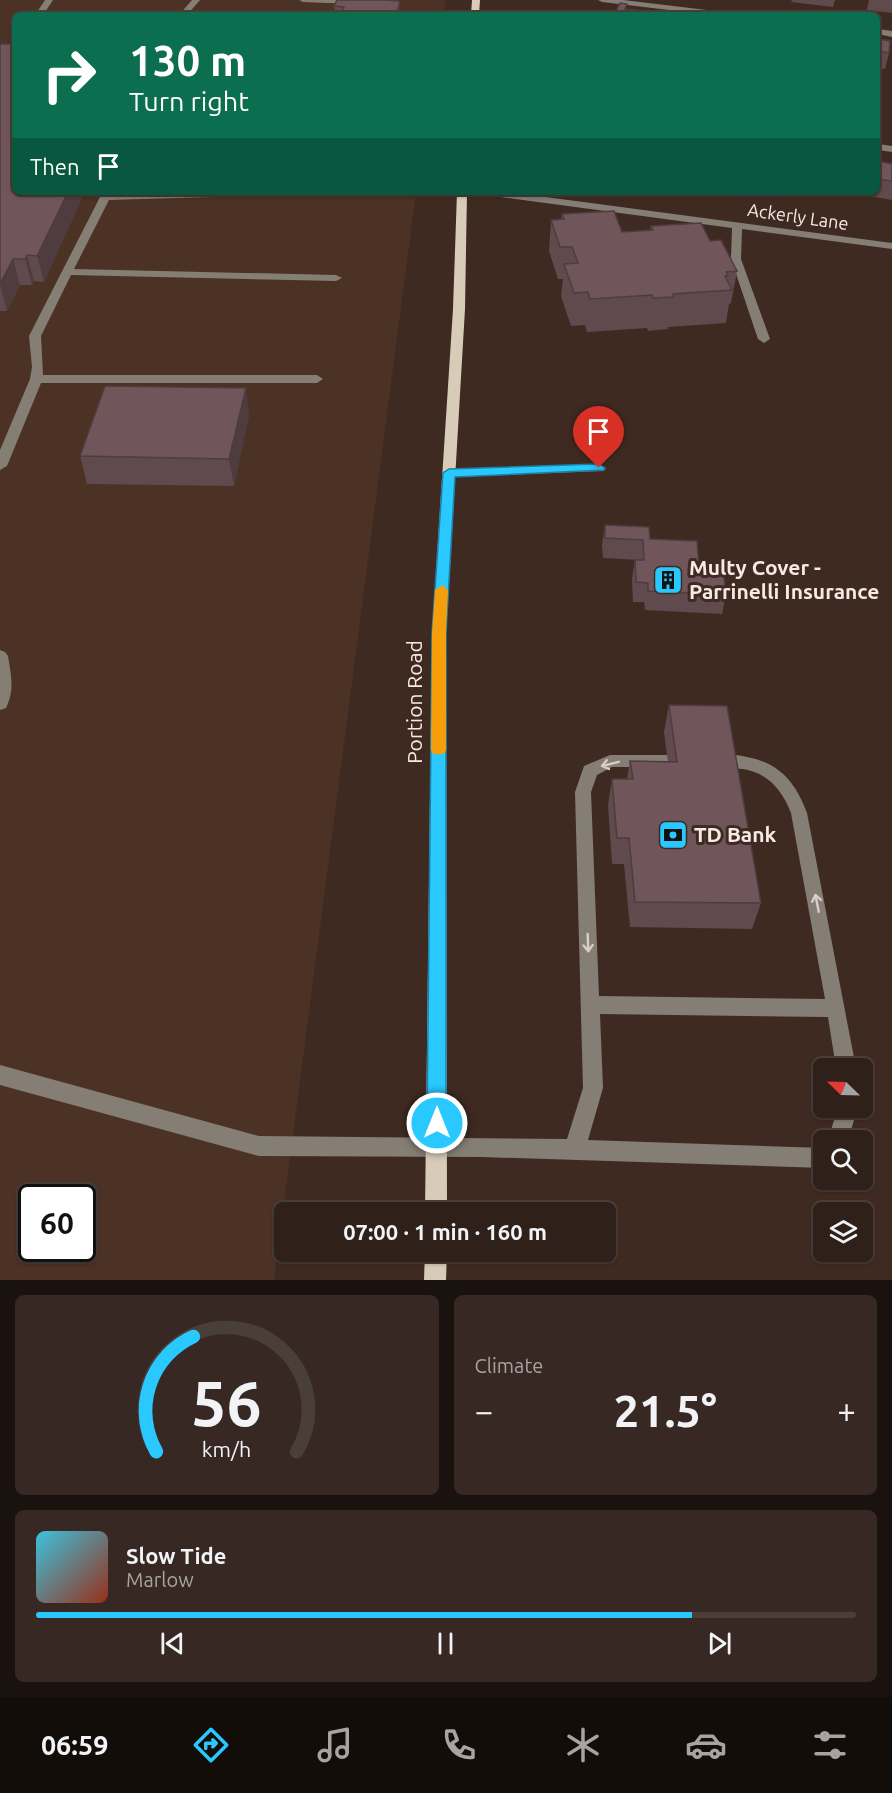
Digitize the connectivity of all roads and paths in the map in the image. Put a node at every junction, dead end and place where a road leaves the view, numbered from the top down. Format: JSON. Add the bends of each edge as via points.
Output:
{"nodes":[{"id":1,"x":196,"y":0,"type":"edge"},
{"id":2,"x":303,"y":0,"type":"edge"},
{"id":3,"x":602,"y":0,"type":"edge"},
{"id":4,"x":382,"y":4,"type":"edge"},
{"id":5,"x":186,"y":12,"type":"edge"},
{"id":6,"x":706,"y":12,"type":"edge"},
{"id":7,"x":104,"y":195,"type":"edge"},
{"id":8,"x":462,"y":195,"type":"edge"},
{"id":9,"x":507,"y":195,"type":"edge"},
{"id":10,"x":737,"y":226,"type":"junction"},
{"id":11,"x":892,"y":246,"type":"edge"},
{"id":12,"x":67,"y":272,"type":"junction"},
{"id":13,"x":336,"y":278,"type":"dead end"},
{"id":14,"x":764,"y":339,"type":"dead end"},
{"id":15,"x":36,"y":379,"type":"junction"},
{"id":16,"x":317,"y":379,"type":"dead end"},
{"id":17,"x":0,"y":466,"type":"edge"},
{"id":18,"x":599,"y":468,"type":"dead end"},
{"id":19,"x":449,"y":473,"type":"junction"},
{"id":20,"x":0,"y":656,"type":"edge"},
{"id":21,"x":0,"y":704,"type":"edge"},
{"id":22,"x":668,"y":761,"type":"edge"},
{"id":23,"x":724,"y":761,"type":"edge"},
{"id":24,"x":590,"y":1005,"type":"junction"},
{"id":25,"x":836,"y":1008,"type":"junction"},
{"id":26,"x":844,"y":1058,"type":"edge"},
{"id":27,"x":0,"y":1075,"type":"edge"},
{"id":28,"x":436,"y":1146,"type":"junction"},
{"id":29,"x":574,"y":1151,"type":"junction"},
{"id":30,"x":813,"y":1158,"type":"edge"},
{"id":31,"x":436,"y":1202,"type":"edge"},
{"id":32,"x":436,"y":1262,"type":"edge"},
{"id":33,"x":435,"y":1280,"type":"edge"}],
"edges":[{"from":1,"to":5,"type":"street"},
{"from":2,"to":4,"type":"street"},
{"from":3,"to":6,"type":"street"},
{"from":7,"to":12,"type":"street"},
{"from":8,"to":19,"type":"main road","name":"Portion Road"},
{"from":9,"to":10,"type":"street","name":"Ackerly Lane"},
{"from":10,"to":11,"type":"street","name":"Ackerly Lane"},
{"from":10,"to":14,"type":"street","via":[[736,259]]},
{"from":12,"to":13,"type":"street"},
{"from":12,"to":15,"type":"street","via":[[35,336]]},
{"from":15,"to":16,"type":"street"},
{"from":15,"to":17,"type":"street"},
{"from":18,"to":19,"type":"street"},
{"from":19,"to":28,"type":"main road","name":"Portion Road","via":[[439,633]]},
{"from":20,"to":21,"type":"street","via":[[5,683]]},
{"from":22,"to":24,"type":"street","one_way":true,"via":[[610,761],[590,771],[583,792]]},
{"from":25,"to":23,"type":"street","one_way":true,"via":[[800,813],[792,793],[769,769],[746,761]]},
{"from":24,"to":25,"type":"street"},
{"from":24,"to":29,"type":"street","via":[[592,1088]]},
{"from":25,"to":26,"type":"street"},
{"from":27,"to":28,"type":"street","via":[[259,1146]]},
{"from":28,"to":29,"type":"street"},
{"from":28,"to":31,"type":"main road","name":"Portion Road"},
{"from":29,"to":30,"type":"street"},
{"from":32,"to":33,"type":"main road"}]}
